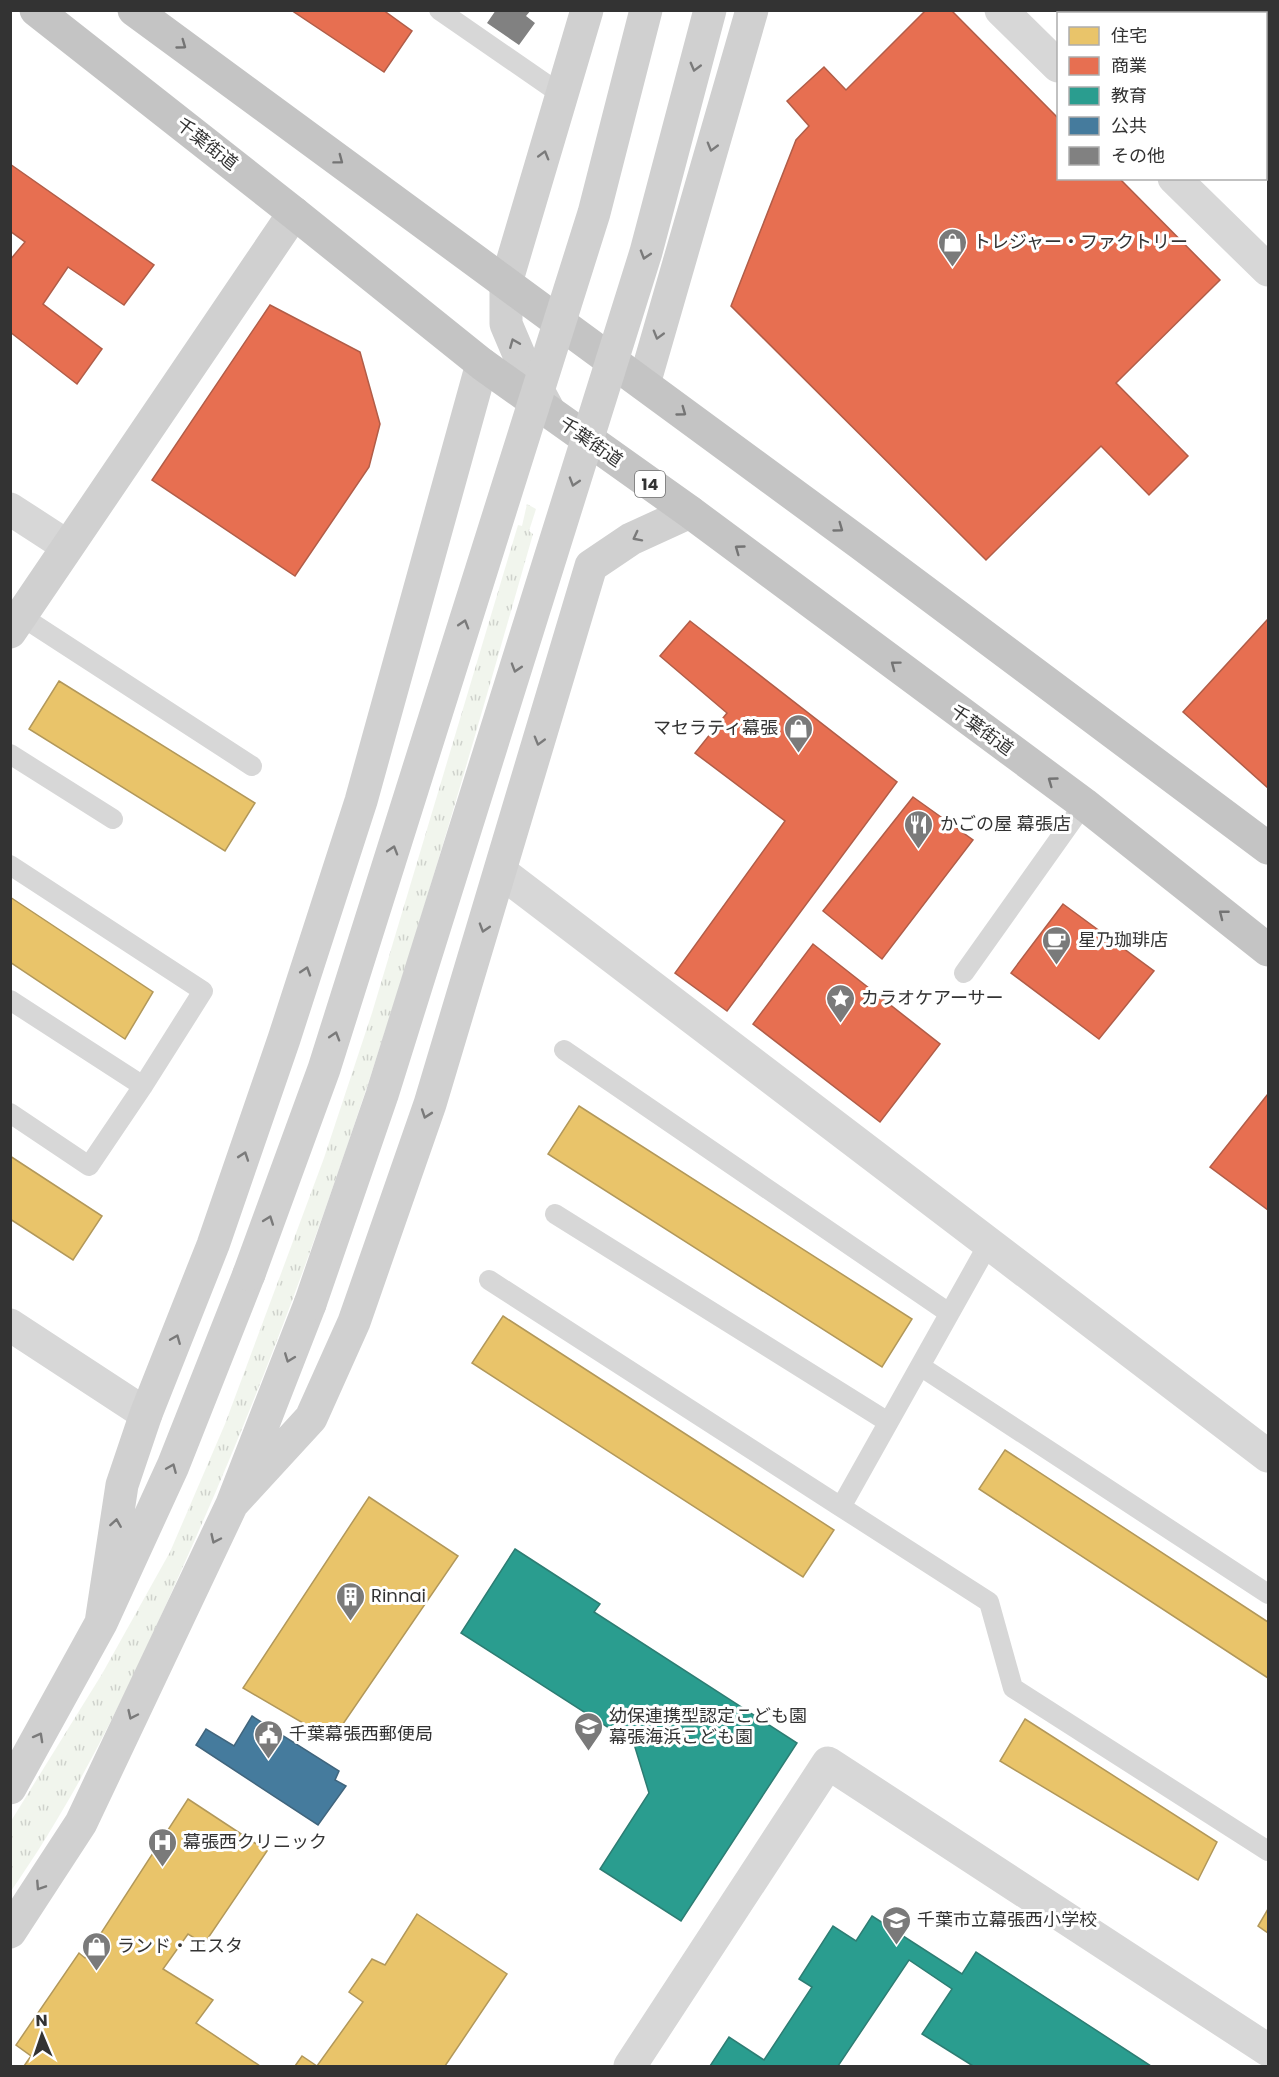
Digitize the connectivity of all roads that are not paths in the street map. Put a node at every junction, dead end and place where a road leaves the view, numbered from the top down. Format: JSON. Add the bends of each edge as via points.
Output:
{"nodes":[{"id":1,"x":36,"y":10,"type":"edge"},
{"id":2,"x":134,"y":10,"type":"edge"},
{"id":3,"x":439,"y":10,"type":"edge"},
{"id":4,"x":587,"y":10,"type":"edge"},
{"id":5,"x":646,"y":10,"type":"edge"},
{"id":6,"x":710,"y":10,"type":"edge"},
{"id":7,"x":752,"y":10,"type":"edge"},
{"id":8,"x":1001,"y":10,"type":"edge"},
{"id":9,"x":1057,"y":64,"type":"edge"},
{"id":10,"x":562,"y":95,"type":"junction"},
{"id":11,"x":1176,"y":180,"type":"edge"},
{"id":12,"x":294,"y":213,"type":"junction"},
{"id":13,"x":1269,"y":270,"type":"edge"},
{"id":14,"x":506,"y":283,"type":"junction"},
{"id":15,"x":482,"y":364,"type":"junction"},
{"id":16,"x":644,"y":384,"type":"junction"},
{"id":17,"x":550,"y":413,"type":"junction"},
{"id":18,"x":10,"y":509,"type":"edge"},
{"id":19,"x":690,"y":512,"type":"junction"},
{"id":20,"x":67,"y":546,"type":"junction"},
{"id":21,"x":16,"y":624,"type":"edge"},
{"id":22,"x":10,"y":754,"type":"edge"},
{"id":23,"x":252,"y":766,"type":"dead end"},
{"id":24,"x":1084,"y":804,"type":"junction"},
{"id":25,"x":113,"y":819,"type":"dead end"},
{"id":26,"x":1269,"y":848,"type":"edge"},
{"id":27,"x":10,"y":865,"type":"edge"},
{"id":28,"x":501,"y":872,"type":"junction"},
{"id":29,"x":1269,"y":950,"type":"edge"},
{"id":30,"x":964,"y":973,"type":"dead end"},
{"id":31,"x":10,"y":1000,"type":"edge"},
{"id":32,"x":564,"y":1050,"type":"dead end"},
{"id":33,"x":143,"y":1086,"type":"junction"},
{"id":34,"x":10,"y":1113,"type":"edge"},
{"id":35,"x":555,"y":1214,"type":"dead end"},
{"id":36,"x":989,"y":1243,"type":"junction"},
{"id":37,"x":489,"y":1280,"type":"dead end"},
{"id":38,"x":949,"y":1313,"type":"junction"},
{"id":39,"x":10,"y":1325,"type":"edge"},
{"id":40,"x":920,"y":1366,"type":"junction"},
{"id":41,"x":146,"y":1414,"type":"junction"},
{"id":42,"x":888,"y":1422,"type":"junction"},
{"id":43,"x":1269,"y":1456,"type":"edge"},
{"id":44,"x":232,"y":1504,"type":"junction"},
{"id":45,"x":841,"y":1506,"type":"junction"},
{"id":46,"x":1269,"y":1594,"type":"edge"},
{"id":47,"x":101,"y":1623,"type":"junction"},
{"id":48,"x":10,"y":1788,"type":"edge"},
{"id":49,"x":1269,"y":1851,"type":"edge"},
{"id":50,"x":10,"y":1932,"type":"edge"},
{"id":51,"x":1269,"y":2050,"type":"edge"},
{"id":52,"x":630,"y":2067,"type":"edge"}],
"edges":[{"from":1,"to":12,"type":"highway","name":"千葉街道","number":"14"},
{"from":2,"to":14,"type":"highway","one_way":true},
{"from":3,"to":10,"type":"lane"},
{"from":4,"to":10,"type":"street"},
{"from":47,"to":5,"type":"street","one_way":true,"bridge":true,"via":[[173,1467],[324,1069],[594,213]]},
{"from":6,"to":44,"type":"street","one_way":true,"bridge":true,"via":[[646,252],[382,1095],[310,1304]]},
{"from":7,"to":16,"type":"street","one_way":true},
{"from":8,"to":9,"type":"street"},
{"from":14,"to":10,"type":"street","one_way":true},
{"from":11,"to":13,"type":"street"},
{"from":12,"to":15,"type":"highway","name":"千葉街道","number":"14"},
{"from":12,"to":20,"type":"street"},
{"from":14,"to":16,"type":"highway"},
{"from":17,"to":14,"type":"street","one_way":true,"via":[[506,324]]},
{"from":15,"to":17,"type":"highway","name":"千葉街道","number":"14"},
{"from":41,"to":15,"type":"street","one_way":true,"via":[[213,1245],[358,812]]},
{"from":16,"to":26,"type":"highway","one_way":true},
{"from":17,"to":19,"type":"highway","name":"千葉街道","number":"14"},
{"from":18,"to":20,"type":"street"},
{"from":24,"to":19,"type":"highway","name":"千葉街道","number":"14","one_way":true},
{"from":19,"to":28,"type":"street","one_way":true,"via":[[631,539],[591,566]]},
{"from":20,"to":21,"type":"street"},
{"from":21,"to":23,"type":"lane"},
{"from":22,"to":25,"type":"lane"},
{"from":29,"to":24,"type":"highway","name":"千葉街道","number":"14","one_way":true},
{"from":24,"to":30,"type":"lane"},
{"from":27,"to":33,"type":"lane","via":[[203,991]]},
{"from":28,"to":36,"type":"street"},
{"from":28,"to":44,"type":"street","one_way":true,"via":[[430,1104],[354,1322],[311,1418]]},
{"from":31,"to":33,"type":"lane"},
{"from":32,"to":38,"type":"lane"},
{"from":33,"to":34,"type":"lane","via":[[89,1166]]},
{"from":35,"to":42,"type":"lane"},
{"from":36,"to":38,"type":"lane"},
{"from":36,"to":43,"type":"street"},
{"from":37,"to":45,"type":"lane"},
{"from":38,"to":40,"type":"lane"},
{"from":39,"to":41,"type":"street"},
{"from":40,"to":42,"type":"lane"},
{"from":40,"to":46,"type":"lane"},
{"from":47,"to":41,"type":"street","one_way":true,"via":[[122,1485]]},
{"from":42,"to":45,"type":"lane"},
{"from":44,"to":50,"type":"street","one_way":true,"via":[[81,1823]]},
{"from":45,"to":49,"type":"lane","via":[[989,1602],[1013,1688]]},
{"from":48,"to":47,"type":"street","one_way":true},
{"from":51,"to":52,"type":"street","via":[[828,1763]]}]}
